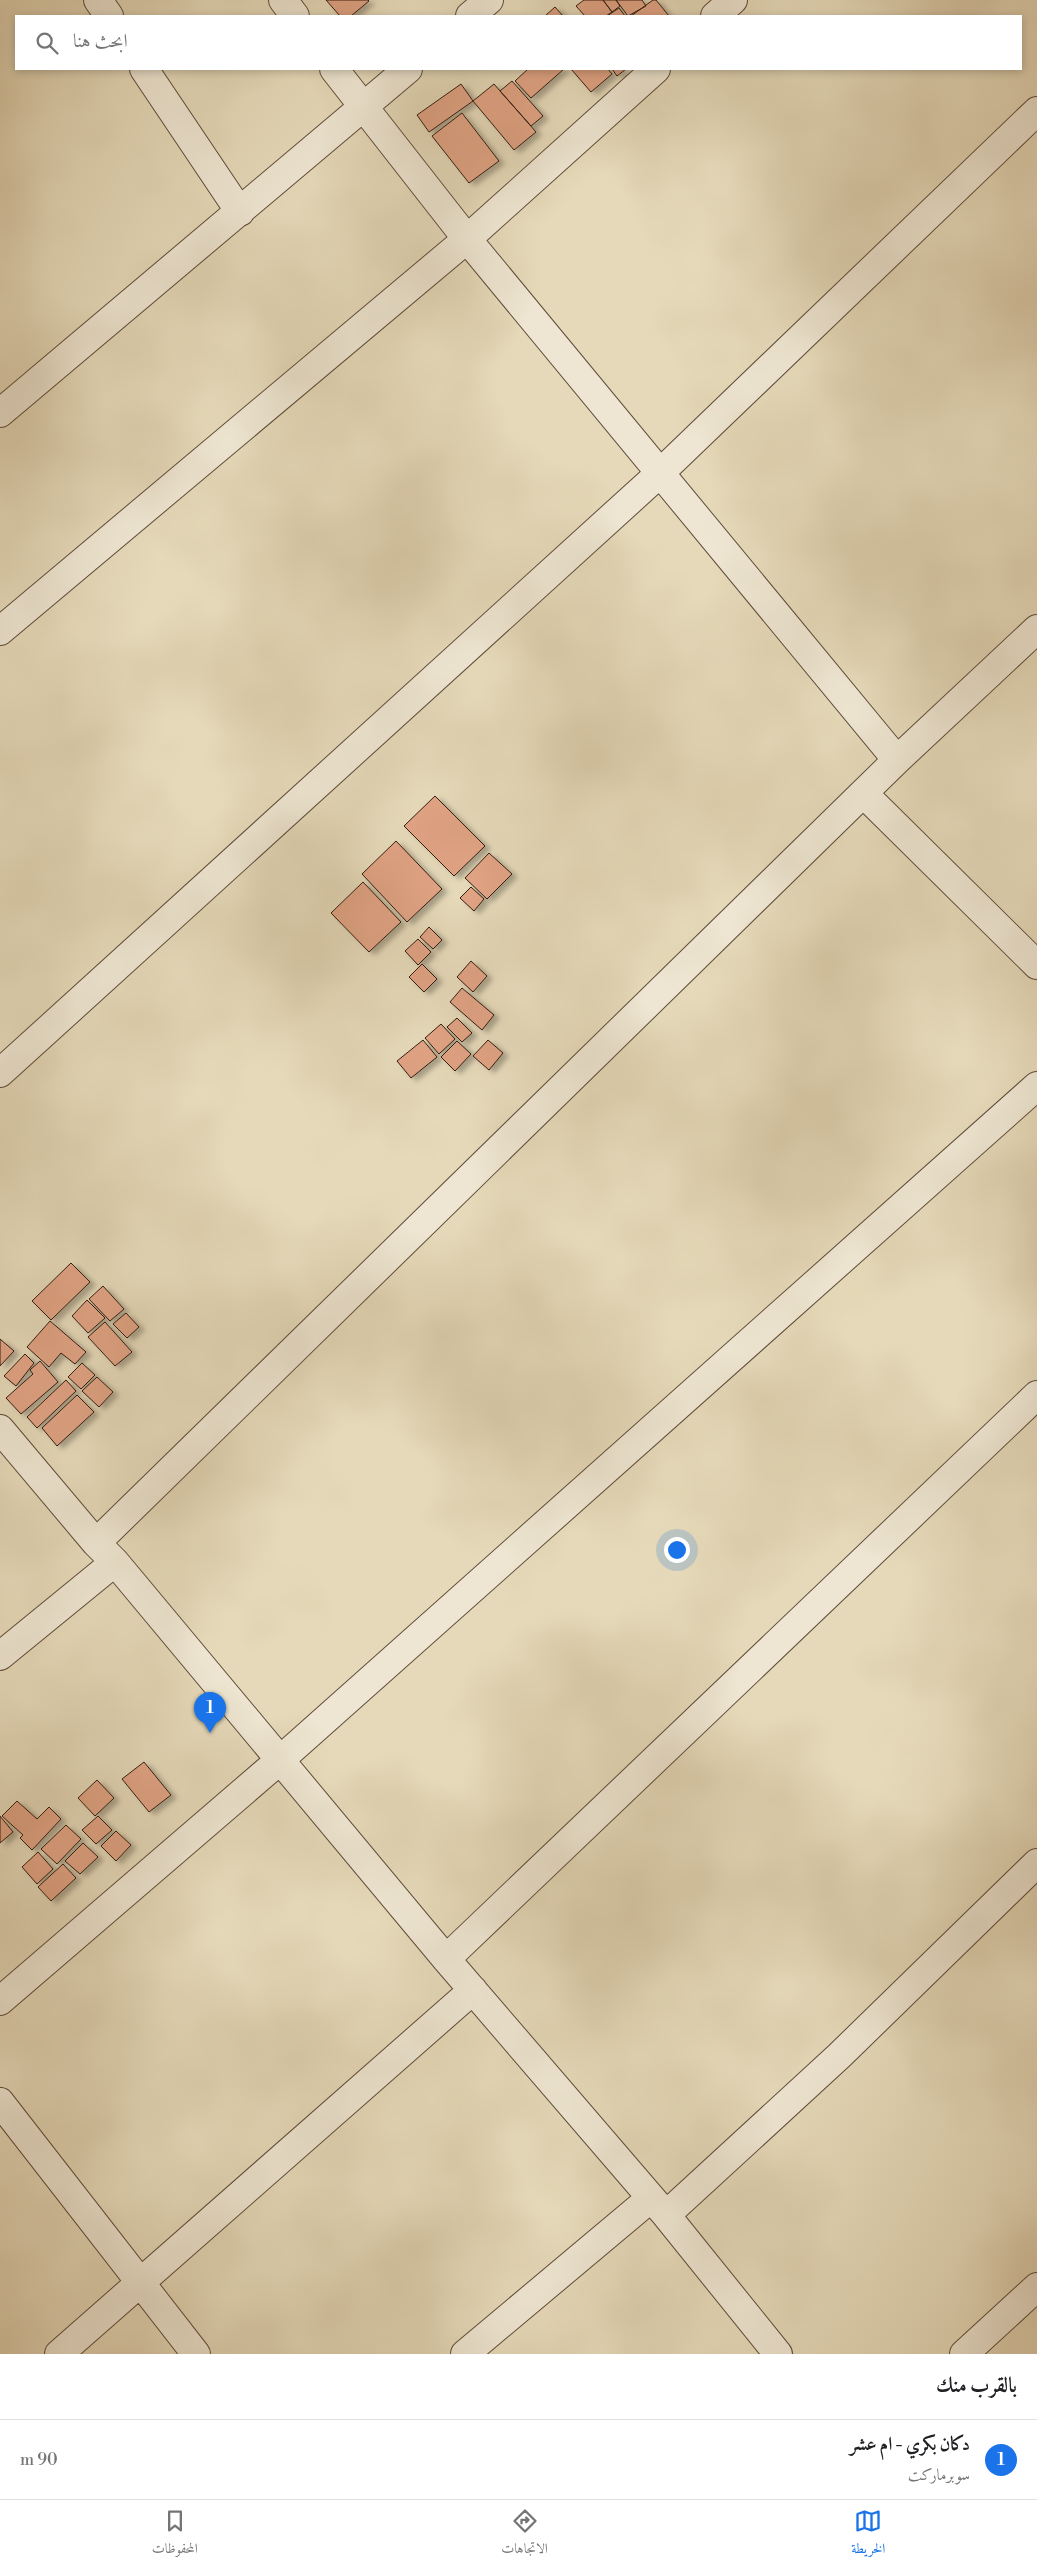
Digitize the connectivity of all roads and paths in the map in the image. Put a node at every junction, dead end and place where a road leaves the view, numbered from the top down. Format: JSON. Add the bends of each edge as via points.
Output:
{"nodes":[{"id":1,"x":98,"y":0,"type":"edge"},
{"id":2,"x":283,"y":0,"type":"edge"},
{"id":3,"x":490,"y":0,"type":"edge"},
{"id":4,"x":733,"y":0,"type":"edge"},
{"id":5,"x":108,"y":15,"type":"edge"},
{"id":6,"x":294,"y":15,"type":"edge"},
{"id":7,"x":471,"y":15,"type":"edge"},
{"id":8,"x":716,"y":15,"type":"edge"},
{"id":9,"x":145,"y":70,"type":"edge"},
{"id":10,"x":335,"y":70,"type":"edge"},
{"id":11,"x":407,"y":70,"type":"edge"},
{"id":12,"x":655,"y":70,"type":"edge"},
{"id":13,"x":363,"y":107,"type":"junction"},
{"id":14,"x":1037,"y":111,"type":"edge"},
{"id":15,"x":240,"y":212,"type":"junction"},
{"id":16,"x":467,"y":240,"type":"junction"},
{"id":17,"x":0,"y":413,"type":"edge"},
{"id":18,"x":659,"y":474,"type":"junction"},
{"id":19,"x":1037,"y":629,"type":"edge"},
{"id":20,"x":0,"y":631,"type":"edge"},
{"id":21,"x":897,"y":760,"type":"junction"},
{"id":22,"x":864,"y":794,"type":"junction"},
{"id":23,"x":1037,"y":965,"type":"edge"},
{"id":24,"x":0,"y":1073,"type":"edge"},
{"id":25,"x":1037,"y":1086,"type":"edge"},
{"id":26,"x":1037,"y":1395,"type":"edge"},
{"id":27,"x":0,"y":1428,"type":"edge"},
{"id":28,"x":106,"y":1553,"type":"junction"},
{"id":29,"x":0,"y":1656,"type":"edge"},
{"id":30,"x":280,"y":1760,"type":"junction"},
{"id":31,"x":1037,"y":1863,"type":"edge"},
{"id":32,"x":446,"y":1959,"type":"junction"},
{"id":33,"x":473,"y":1990,"type":"junction"},
{"id":34,"x":0,"y":2001,"type":"edge"},
{"id":35,"x":0,"y":2102,"type":"edge"},
{"id":36,"x":658,"y":2207,"type":"junction"},
{"id":37,"x":140,"y":2284,"type":"junction"},
{"id":38,"x":1037,"y":2288,"type":"edge"},
{"id":39,"x":59,"y":2354,"type":"edge"},
{"id":40,"x":196,"y":2354,"type":"edge"},
{"id":41,"x":465,"y":2354,"type":"edge"},
{"id":42,"x":778,"y":2354,"type":"edge"},
{"id":43,"x":964,"y":2354,"type":"edge"}],
"edges":[{"from":1,"to":5,"type":"street"},
{"from":2,"to":6,"type":"street"},
{"from":3,"to":7,"type":"street"},
{"from":4,"to":8,"type":"street"},
{"from":9,"to":15,"type":"street"},
{"from":10,"to":13,"type":"street"},
{"from":11,"to":13,"type":"street"},
{"from":12,"to":16,"type":"street"},
{"from":13,"to":15,"type":"street"},
{"from":13,"to":16,"type":"street"},
{"from":14,"to":18,"type":"street"},
{"from":15,"to":17,"type":"street"},
{"from":16,"to":18,"type":"street"},
{"from":16,"to":20,"type":"street"},
{"from":18,"to":21,"type":"street"},
{"from":18,"to":24,"type":"street"},
{"from":19,"to":21,"type":"street"},
{"from":21,"to":22,"type":"street"},
{"from":22,"to":23,"type":"street"},
{"from":22,"to":28,"type":"street"},
{"from":25,"to":30,"type":"street"},
{"from":26,"to":32,"type":"street"},
{"from":27,"to":28,"type":"street"},
{"from":28,"to":29,"type":"street"},
{"from":28,"to":30,"type":"street"},
{"from":30,"to":32,"type":"street"},
{"from":30,"to":34,"type":"street"},
{"from":31,"to":36,"type":"street","via":[[839,2056]]},
{"from":32,"to":33,"type":"street"},
{"from":33,"to":36,"type":"street"},
{"from":33,"to":37,"type":"street"},
{"from":35,"to":37,"type":"street"},
{"from":36,"to":41,"type":"street"},
{"from":36,"to":42,"type":"street"},
{"from":37,"to":39,"type":"street"},
{"from":37,"to":40,"type":"street"},
{"from":38,"to":43,"type":"street"}]}
